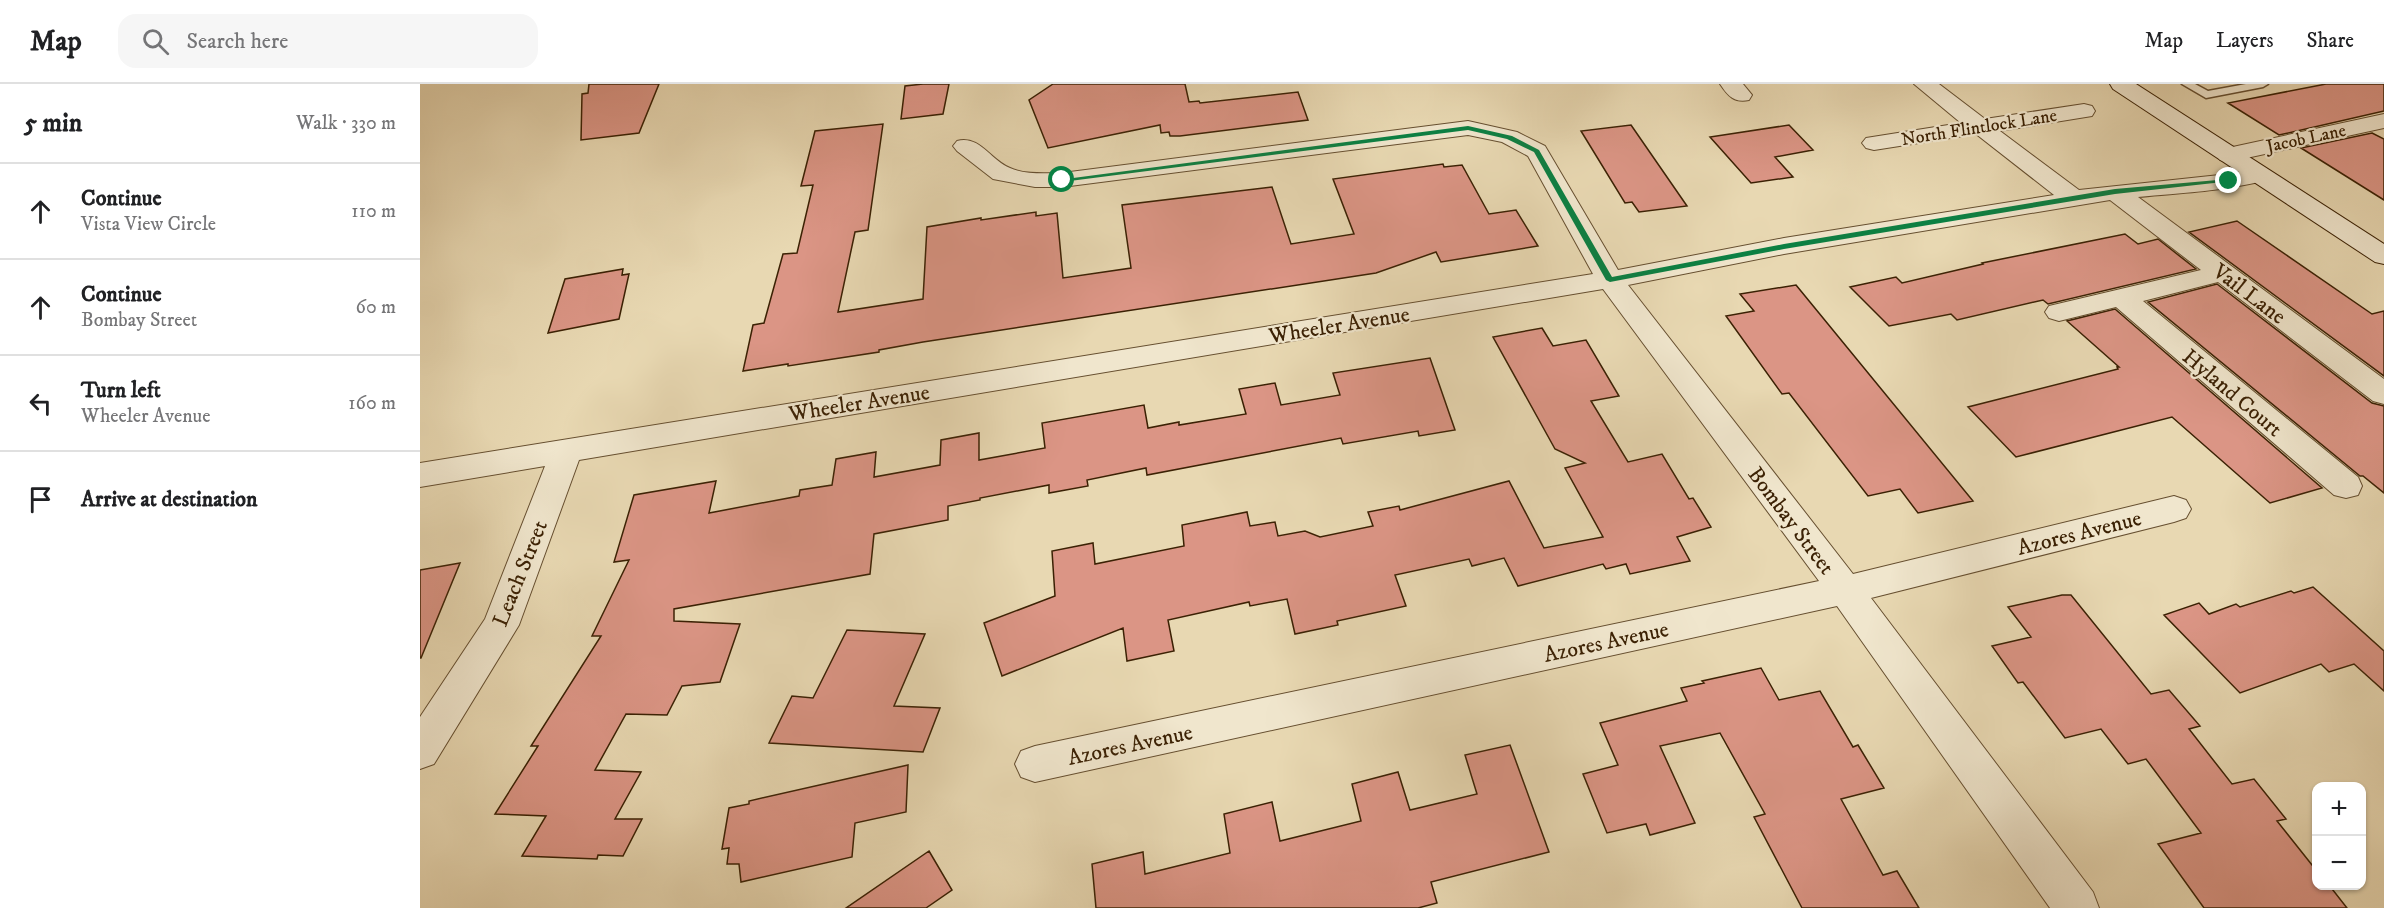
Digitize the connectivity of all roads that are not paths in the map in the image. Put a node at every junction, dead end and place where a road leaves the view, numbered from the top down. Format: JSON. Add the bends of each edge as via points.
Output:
{"nodes":[{"id":1,"x":1924,"y":84,"type":"edge"},
{"id":2,"x":2121,"y":84,"type":"edge"},
{"id":3,"x":2187,"y":84,"type":"edge"},
{"id":4,"x":2263,"y":84,"type":"edge"},
{"id":5,"x":2084,"y":111,"type":"dead end"},
{"id":6,"x":2384,"y":121,"type":"edge"},
{"id":7,"x":1981,"y":127,"type":"junction"},
{"id":8,"x":1874,"y":143,"type":"dead end"},
{"id":9,"x":964,"y":146,"type":"dead end"},
{"id":10,"x":2228,"y":155,"type":"junction"},
{"id":11,"x":2258,"y":175,"type":"junction"},
{"id":12,"x":2115,"y":192,"type":"junction"},
{"id":13,"x":2075,"y":199,"type":"junction"},
{"id":14,"x":2384,"y":256,"type":"edge"},
{"id":15,"x":2223,"y":273,"type":"junction"},
{"id":16,"x":1610,"y":280,"type":"junction"},
{"id":17,"x":2121,"y":297,"type":"junction"},
{"id":18,"x":2059,"y":312,"type":"dead end"},
{"id":19,"x":2384,"y":394,"type":"edge"},
{"id":20,"x":567,"y":450,"type":"junction"},
{"id":21,"x":420,"y":474,"type":"edge"},
{"id":22,"x":2346,"y":486,"type":"dead end"},
{"id":23,"x":2174,"y":509,"type":"dead end"},
{"id":24,"x":1845,"y":590,"type":"junction"},
{"id":25,"x":420,"y":751,"type":"edge"},
{"id":26,"x":1035,"y":764,"type":"dead end"},
{"id":27,"x":2077,"y":908,"type":"edge"}],
"edges":[{"from":1,"to":7,"type":"street"},
{"from":2,"to":10,"type":"street"},
{"from":3,"to":4,"type":"lane","via":[[2205,95]]},
{"from":5,"to":7,"type":"street","name":"North Flintlock Lane"},
{"from":6,"to":10,"type":"street","name":"Jacob Lane"},
{"from":7,"to":8,"type":"street","name":"North Flintlock Lane"},
{"from":7,"to":13,"type":"street"},
{"from":9,"to":16,"type":"street","name":"Bombay Street","via":[[1002,174],[1053,180],[1468,128],[1509,137],[1537,151]]},
{"from":10,"to":11,"type":"street"},
{"from":11,"to":12,"type":"street","name":"Wheeler Avenue"},
{"from":11,"to":14,"type":"street"},
{"from":12,"to":13,"type":"street","name":"Wheeler Avenue"},
{"from":12,"to":15,"type":"street","name":"Vail Lane"},
{"from":13,"to":16,"type":"street","name":"Wheeler Avenue","via":[[1784,246]]},
{"from":15,"to":17,"type":"street"},
{"from":15,"to":19,"type":"street","name":"Vail Lane"},
{"from":16,"to":20,"type":"street","name":"Wheeler Avenue"},
{"from":16,"to":24,"type":"street","name":"Bombay Street"},
{"from":17,"to":18,"type":"street"},
{"from":17,"to":22,"type":"street","name":"Hyland Court"},
{"from":20,"to":21,"type":"street","name":"Wheeler Avenue"},
{"from":20,"to":25,"type":"street","name":"Leach Street","via":[[501,625]]},
{"from":23,"to":24,"type":"street","name":"Azores Avenue"},
{"from":24,"to":26,"type":"street","name":"Azores Avenue"},
{"from":24,"to":27,"type":"street","name":"Bombay Street"}]}
